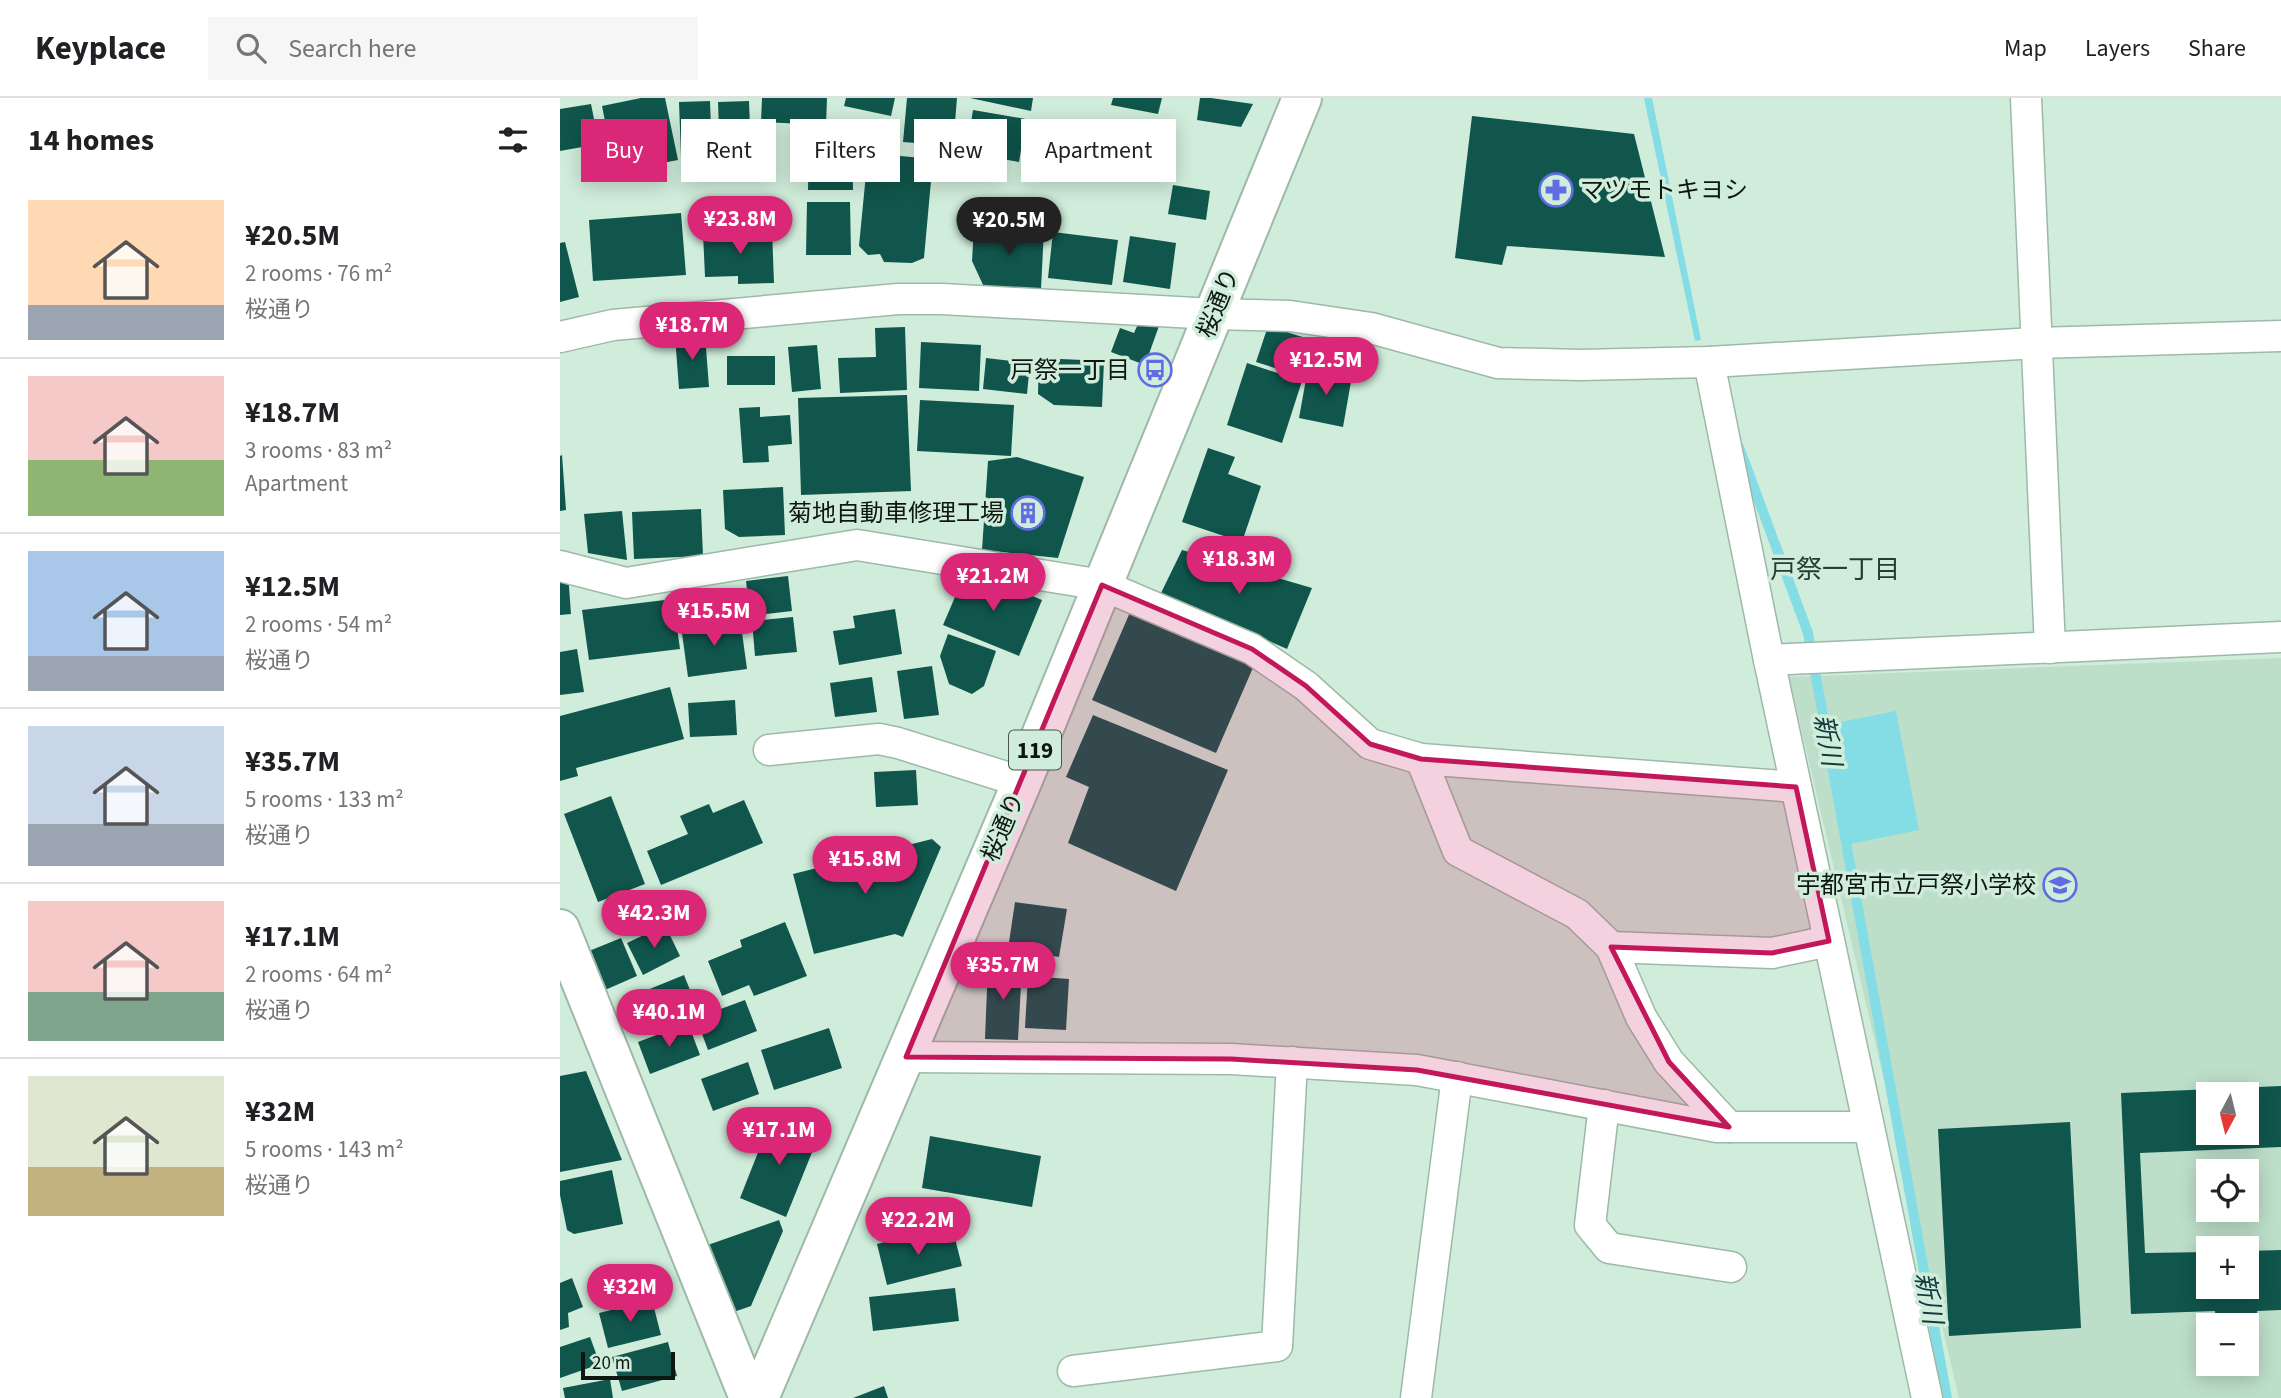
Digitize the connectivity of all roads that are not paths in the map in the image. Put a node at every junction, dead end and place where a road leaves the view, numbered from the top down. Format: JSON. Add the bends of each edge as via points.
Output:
{"nodes":[{"id":1,"x":2026,"y":98,"type":"edge"},
{"id":2,"x":1296,"y":99,"type":"edge"},
{"id":3,"x":1213,"y":314,"type":"junction"},
{"id":4,"x":2281,"y":336,"type":"edge"},
{"id":5,"x":560,"y":337,"type":"edge"},
{"id":6,"x":2036,"y":343,"type":"junction"},
{"id":7,"x":1709,"y":362,"type":"junction"},
{"id":8,"x":560,"y":566,"type":"edge"},
{"id":9,"x":1102,"y":585,"type":"junction"},
{"id":10,"x":2281,"y":637,"type":"edge"},
{"id":11,"x":2050,"y":648,"type":"junction"},
{"id":12,"x":1769,"y":660,"type":"junction"},
{"id":13,"x":769,"y":750,"type":"dead end"},
{"id":14,"x":1421,"y":760,"type":"junction"},
{"id":15,"x":1022,"y":782,"type":"junction"},
{"id":16,"x":1796,"y":787,"type":"junction"},
{"id":17,"x":560,"y":929,"type":"edge"},
{"id":18,"x":1829,"y":941,"type":"junction"},
{"id":19,"x":1611,"y":947,"type":"junction"},
{"id":20,"x":906,"y":1057,"type":"junction"},
{"id":21,"x":1292,"y":1062,"type":"junction"},
{"id":22,"x":1457,"y":1077,"type":"junction"},
{"id":23,"x":1604,"y":1105,"type":"junction"},
{"id":24,"x":1729,"y":1127,"type":"junction"},
{"id":25,"x":1868,"y":1127,"type":"junction"},
{"id":26,"x":1731,"y":1267,"type":"dead end"},
{"id":27,"x":1073,"y":1371,"type":"dead end"},
{"id":28,"x":749,"y":1398,"type":"edge"},
{"id":29,"x":759,"y":1398,"type":"edge"},
{"id":30,"x":1416,"y":1398,"type":"edge"},
{"id":31,"x":1927,"y":1398,"type":"edge"}],
"edges":[{"from":1,"to":6,"type":"street"},
{"from":2,"to":3,"type":"main road","name":"桜通り","number":"119"},
{"from":3,"to":5,"type":"street","via":[[898,299],[613,325]]},
{"from":3,"to":7,"type":"street","via":[[1290,316],[1371,328],[1499,363]]},
{"from":3,"to":9,"type":"main road","name":"桜通り","number":"119"},
{"from":4,"to":6,"type":"street"},
{"from":6,"to":7,"type":"street"},
{"from":6,"to":11,"type":"street"},
{"from":7,"to":12,"type":"street"},
{"from":8,"to":9,"type":"street","via":[[626,583],[857,545]]},
{"from":9,"to":14,"type":"street","via":[[1252,649],[1306,686],[1370,744]]},
{"from":9,"to":15,"type":"main road","name":"桜通り","number":"119"},
{"from":10,"to":11,"type":"street"},
{"from":11,"to":12,"type":"street"},
{"from":12,"to":16,"type":"street"},
{"from":13,"to":15,"type":"street","via":[[879,739]]},
{"from":14,"to":16,"type":"street"},
{"from":14,"to":19,"type":"street","via":[[1458,851],[1577,914]]},
{"from":15,"to":20,"type":"main road","name":"桜通り","number":"119"},
{"from":16,"to":18,"type":"street"},
{"from":17,"to":28,"type":"main road"},
{"from":18,"to":19,"type":"street","via":[[1772,953]]},
{"from":18,"to":25,"type":"street"},
{"from":19,"to":24,"type":"street","via":[[1641,1017],[1669,1062]]},
{"from":20,"to":21,"type":"street"},
{"from":20,"to":29,"type":"main road","name":"桜通り","number":"119"},
{"from":21,"to":22,"type":"street"},
{"from":21,"to":27,"type":"street","via":[[1278,1346]]},
{"from":22,"to":23,"type":"street"},
{"from":22,"to":30,"type":"street"},
{"from":23,"to":24,"type":"street"},
{"from":23,"to":26,"type":"street","via":[[1590,1225],[1609,1248]]},
{"from":24,"to":25,"type":"street"},
{"from":25,"to":31,"type":"street"}]}
